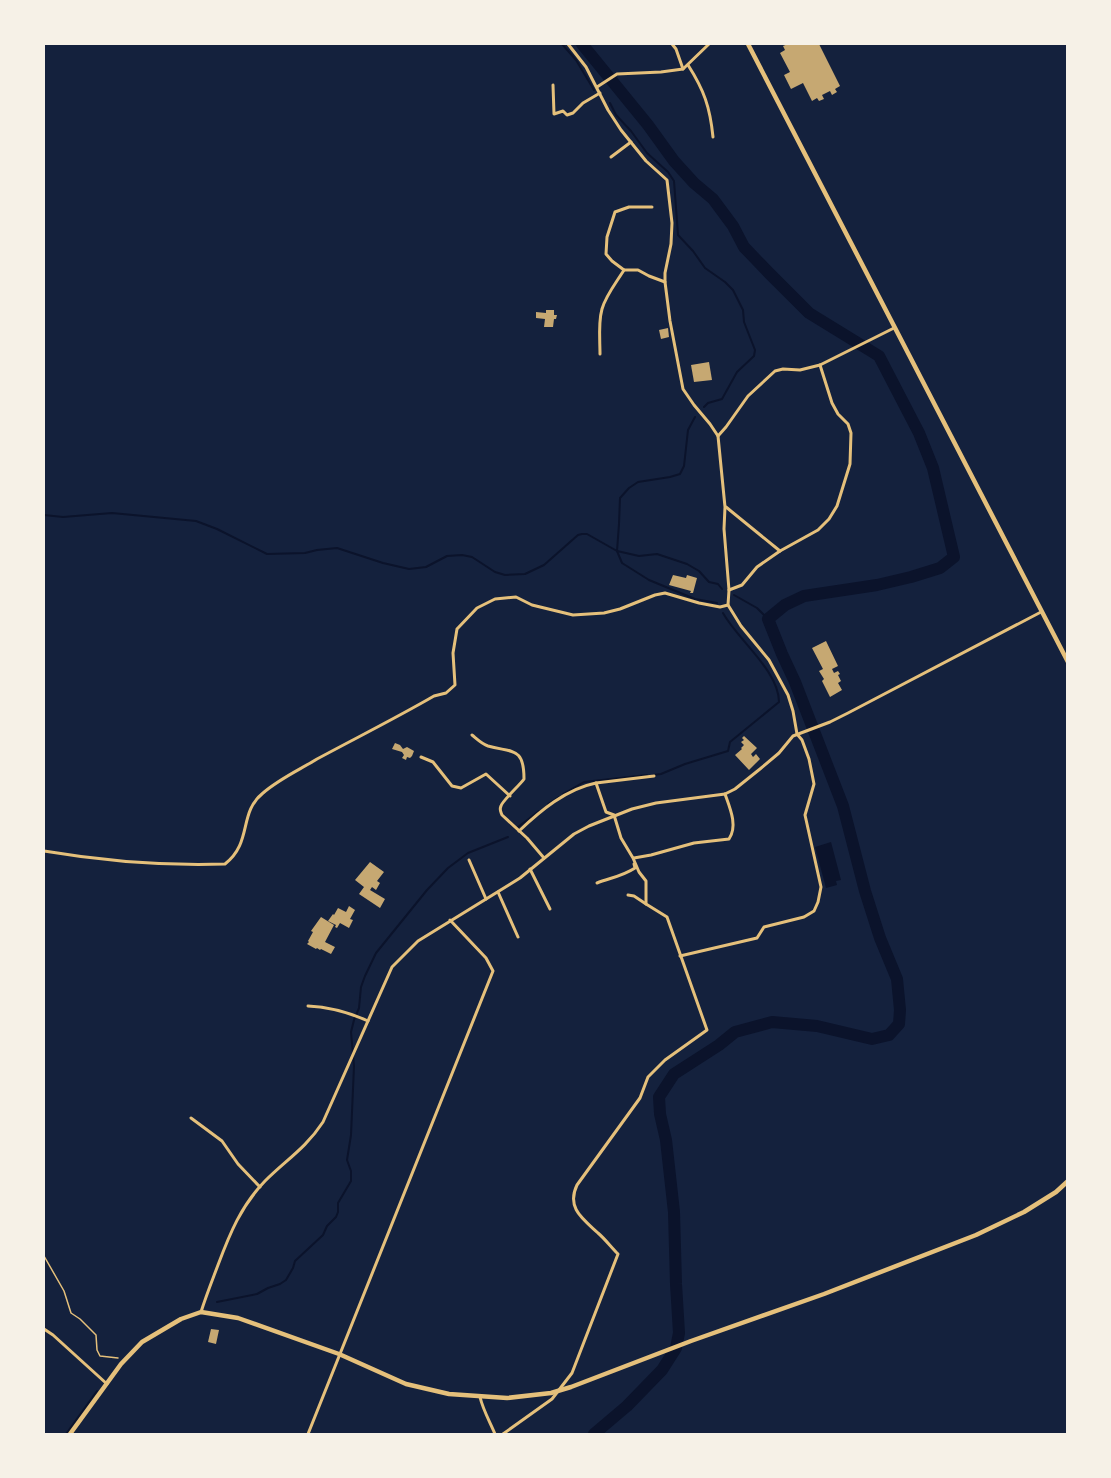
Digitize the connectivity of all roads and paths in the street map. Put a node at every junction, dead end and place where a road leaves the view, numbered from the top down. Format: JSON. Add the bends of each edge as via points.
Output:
{"nodes":[{"id":1,"x":568,"y":44,"type":"edge"},
{"id":2,"x":672,"y":44,"type":"edge"},
{"id":3,"x":709,"y":44,"type":"edge"},
{"id":4,"x":748,"y":44,"type":"edge"},
{"id":5,"x":688,"y":65,"type":"junction"},
{"id":6,"x":683,"y":69,"type":"junction"},
{"id":7,"x":553,"y":85,"type":"dead end"},
{"id":8,"x":597,"y":87,"type":"junction"},
{"id":9,"x":600,"y":93,"type":"junction"},
{"id":10,"x":713,"y":137,"type":"dead end"},
{"id":11,"x":631,"y":142,"type":"junction"},
{"id":12,"x":611,"y":157,"type":"dead end"},
{"id":13,"x":652,"y":207,"type":"dead end"},
{"id":14,"x":624,"y":270,"type":"junction"},
{"id":15,"x":665,"y":282,"type":"junction"},
{"id":16,"x":894,"y":328,"type":"junction"},
{"id":17,"x":600,"y":354,"type":"dead end"},
{"id":18,"x":820,"y":365,"type":"junction"},
{"id":19,"x":718,"y":436,"type":"junction"},
{"id":20,"x":725,"y":507,"type":"junction"},
{"id":21,"x":780,"y":551,"type":"junction"},
{"id":22,"x":729,"y":590,"type":"junction"},
{"id":23,"x":728,"y":605,"type":"junction"},
{"id":24,"x":1041,"y":612,"type":"junction"},
{"id":25,"x":1068,"y":662,"type":"edge"},
{"id":26,"x":799,"y":733,"type":"junction"},
{"id":27,"x":472,"y":735,"type":"dead end"},
{"id":28,"x":421,"y":757,"type":"dead end"},
{"id":29,"x":654,"y":776,"type":"dead end"},
{"id":30,"x":596,"y":783,"type":"junction"},
{"id":31,"x":725,"y":794,"type":"junction"},
{"id":32,"x":510,"y":796,"type":"junction"},
{"id":33,"x":614,"y":815,"type":"junction"},
{"id":34,"x":519,"y":831,"type":"junction"},
{"id":35,"x":44,"y":851,"type":"edge"},
{"id":36,"x":544,"y":858,"type":"junction"},
{"id":37,"x":633,"y":858,"type":"junction"},
{"id":38,"x":469,"y":860,"type":"dead end"},
{"id":39,"x":530,"y":869,"type":"junction"},
{"id":40,"x":597,"y":883,"type":"dead end"},
{"id":41,"x":498,"y":892,"type":"junction"},
{"id":42,"x":628,"y":895,"type":"dead end"},
{"id":43,"x":486,"y":900,"type":"junction"},
{"id":44,"x":646,"y":904,"type":"junction"},
{"id":45,"x":550,"y":909,"type":"dead end"},
{"id":46,"x":450,"y":920,"type":"junction"},
{"id":47,"x":518,"y":937,"type":"dead end"},
{"id":48,"x":680,"y":956,"type":"junction"},
{"id":49,"x":308,"y":1006,"type":"dead end"},
{"id":50,"x":368,"y":1021,"type":"junction"},
{"id":51,"x":191,"y":1118,"type":"dead end"},
{"id":52,"x":1068,"y":1181,"type":"edge"},
{"id":53,"x":260,"y":1187,"type":"junction"},
{"id":54,"x":44,"y":1256,"type":"edge"},
{"id":55,"x":201,"y":1312,"type":"junction"},
{"id":56,"x":44,"y":1329,"type":"edge"},
{"id":57,"x":339,"y":1354,"type":"junction"},
{"id":58,"x":125,"y":1359,"type":"junction"},
{"id":59,"x":107,"y":1383,"type":"junction"},
{"id":60,"x":558,"y":1391,"type":"junction"},
{"id":61,"x":480,"y":1397,"type":"junction"},
{"id":62,"x":70,"y":1434,"type":"edge"},
{"id":63,"x":308,"y":1434,"type":"edge"},
{"id":64,"x":495,"y":1434,"type":"edge"},
{"id":65,"x":502,"y":1434,"type":"edge"}],
"edges":[{"from":1,"to":8,"type":"street"},
{"from":2,"to":6,"type":"street"},
{"from":3,"to":5,"type":"street"},
{"from":4,"to":16,"type":"main road"},
{"from":5,"to":6,"type":"street"},
{"from":5,"to":10,"type":"street","via":[[705,96]]},
{"from":6,"to":8,"type":"street","via":[[617,74]]},
{"from":7,"to":9,"type":"street","via":[[554,114],[563,111],[570,115]]},
{"from":8,"to":9,"type":"street"},
{"from":9,"to":11,"type":"street"},
{"from":11,"to":12,"type":"street"},
{"from":11,"to":15,"type":"street","via":[[667,180],[672,223]]},
{"from":13,"to":14,"type":"street","via":[[629,207],[615,212],[606,254]]},
{"from":14,"to":15,"type":"street","via":[[638,270]]},
{"from":14,"to":17,"type":"street","via":[[602,310]]},
{"from":15,"to":19,"type":"street","via":[[683,389]]},
{"from":16,"to":18,"type":"street"},
{"from":16,"to":24,"type":"main road"},
{"from":18,"to":19,"type":"street","via":[[775,371],[748,396]]},
{"from":18,"to":21,"type":"street","via":[[832,403],[848,424],[850,464],[829,519],[818,530]]},
{"from":19,"to":20,"type":"street"},
{"from":20,"to":21,"type":"street"},
{"from":20,"to":22,"type":"street"},
{"from":21,"to":22,"type":"street","via":[[742,585]]},
{"from":22,"to":23,"type":"street"},
{"from":23,"to":26,"type":"street","via":[[782,683]]},
{"from":23,"to":35,"type":"street","via":[[720,607],[665,593],[604,613],[573,615],[516,597],[495,598],[477,608],[457,629],[454,684],[446,693],[339,747],[262,794],[253,803],[236,853],[225,864],[143,862]]},
{"from":24,"to":25,"type":"main road"},
{"from":24,"to":26,"type":"street","via":[[827,723]]},
{"from":26,"to":31,"type":"street","via":[[760,770]]},
{"from":26,"to":48,"type":"street","via":[[814,784],[805,815],[821,887],[814,911],[764,927],[757,938]]},
{"from":27,"to":32,"type":"street","via":[[486,745],[516,752],[520,757],[525,779]]},
{"from":28,"to":32,"type":"street","via":[[433,762],[452,786],[461,788],[486,774]]},
{"from":29,"to":30,"type":"street"},
{"from":30,"to":33,"type":"street","via":[[606,812]]},
{"from":30,"to":34,"type":"street","via":[[553,803]]},
{"from":31,"to":33,"type":"street","via":[[656,803]]},
{"from":31,"to":37,"type":"street","via":[[734,826],[729,839]]},
{"from":32,"to":34,"type":"street","via":[[502,802],[500,811]]},
{"from":33,"to":36,"type":"street","via":[[574,834]]},
{"from":33,"to":37,"type":"street"},
{"from":34,"to":36,"type":"street"},
{"from":36,"to":39,"type":"street"},
{"from":37,"to":40,"type":"street","via":[[635,868],[631,871]]},
{"from":37,"to":44,"type":"street","via":[[646,881]]},
{"from":38,"to":43,"type":"street"},
{"from":39,"to":41,"type":"street"},
{"from":39,"to":45,"type":"street"},
{"from":41,"to":43,"type":"street"},
{"from":41,"to":47,"type":"street"},
{"from":42,"to":44,"type":"street"},
{"from":43,"to":46,"type":"street"},
{"from":44,"to":48,"type":"street","via":[[667,917]]},
{"from":46,"to":50,"type":"street","via":[[418,941],[392,967]]},
{"from":46,"to":57,"type":"street","via":[[486,958],[493,971]]},
{"from":48,"to":60,"type":"street","via":[[707,1030],[648,1077],[640,1098],[573,1193],[576,1210],[583,1220],[618,1254],[572,1373]]},
{"from":49,"to":50,"type":"street","via":[[328,1007]]},
{"from":50,"to":53,"type":"street","via":[[323,1122],[298,1153]]},
{"from":51,"to":53,"type":"street","via":[[222,1141]]},
{"from":52,"to":60,"type":"main road","via":[[1024,1212],[976,1235]]},
{"from":53,"to":55,"type":"street","via":[[229,1235]]},
{"from":54,"to":58,"type":"path","via":[[71,1313],[96,1335],[100,1356]]},
{"from":55,"to":57,"type":"main road","via":[[238,1318]]},
{"from":55,"to":58,"type":"main road","via":[[142,1342]]},
{"from":56,"to":59,"type":"street"},
{"from":57,"to":61,"type":"main road","via":[[406,1384]]},
{"from":57,"to":63,"type":"street"},
{"from":58,"to":59,"type":"main road"},
{"from":59,"to":62,"type":"main road"},
{"from":60,"to":61,"type":"main road","via":[[507,1398]]},
{"from":60,"to":65,"type":"street"},
{"from":61,"to":64,"type":"street"}]}
